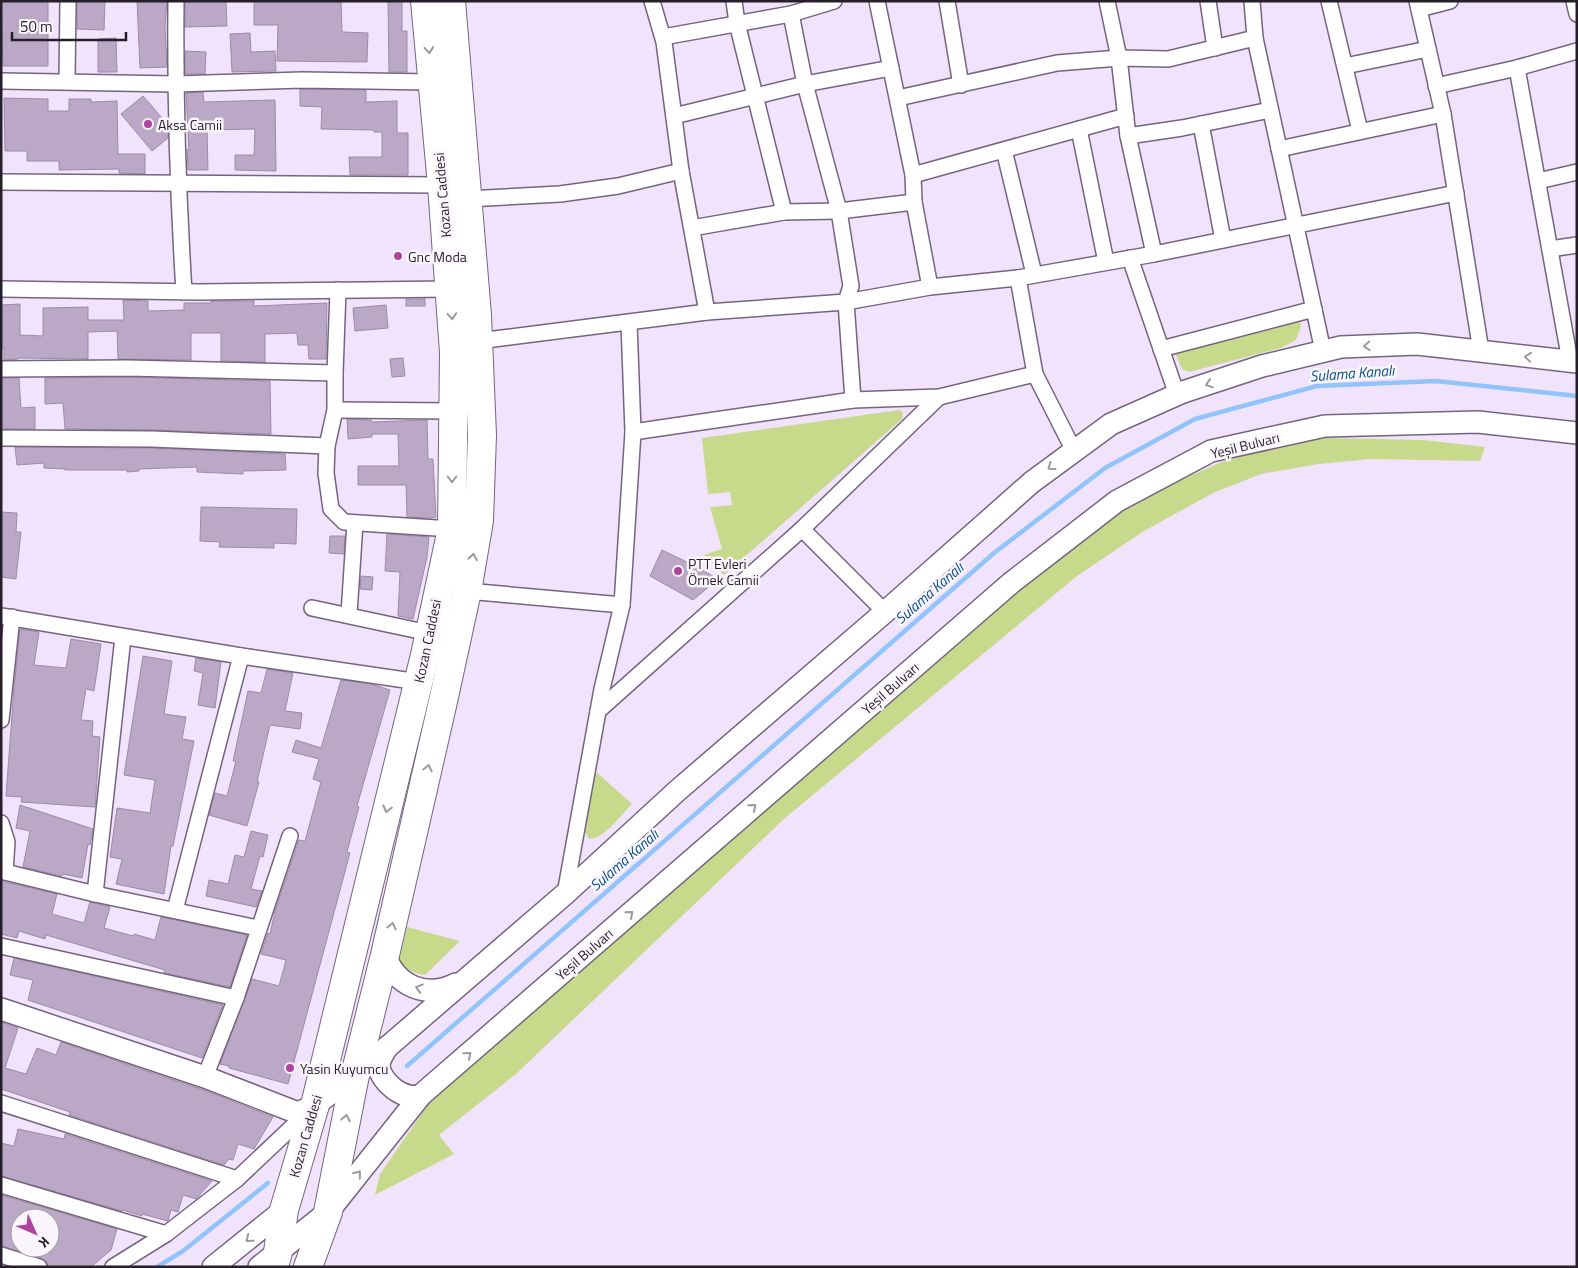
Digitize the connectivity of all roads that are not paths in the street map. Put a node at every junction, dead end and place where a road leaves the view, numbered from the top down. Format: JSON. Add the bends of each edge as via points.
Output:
{"nodes":[{"id":1,"x":68,"y":1,"type":"edge"},
{"id":2,"x":176,"y":1,"type":"edge"},
{"id":3,"x":425,"y":1,"type":"edge"},
{"id":4,"x":452,"y":1,"type":"edge"},
{"id":5,"x":652,"y":1,"type":"edge"},
{"id":6,"x":734,"y":1,"type":"edge"},
{"id":7,"x":834,"y":1,"type":"edge"},
{"id":8,"x":877,"y":1,"type":"edge"},
{"id":9,"x":947,"y":1,"type":"edge"},
{"id":10,"x":1107,"y":1,"type":"edge"},
{"id":11,"x":1208,"y":1,"type":"edge"},
{"id":12,"x":1252,"y":1,"type":"edge"},
{"id":13,"x":1329,"y":1,"type":"edge"},
{"id":14,"x":1450,"y":1,"type":"edge"},
{"id":15,"x":1574,"y":1,"type":"edge"},
{"id":16,"x":1418,"y":5,"type":"edge"},
{"id":17,"x":791,"y":14,"type":"junction"},
{"id":18,"x":1577,"y":14,"type":"edge"},
{"id":19,"x":737,"y":23,"type":"junction"},
{"id":20,"x":662,"y":37,"type":"junction"},
{"id":21,"x":1255,"y":38,"type":"junction"},
{"id":22,"x":1215,"y":48,"type":"junction"},
{"id":23,"x":1428,"y":49,"type":"junction"},
{"id":24,"x":1577,"y":51,"type":"edge"},
{"id":25,"x":1119,"y":58,"type":"junction"},
{"id":26,"x":1345,"y":66,"type":"junction"},
{"id":27,"x":892,"y":68,"type":"junction"},
{"id":28,"x":1517,"y":68,"type":"junction"},
{"id":29,"x":1,"y":81,"type":"edge"},
{"id":30,"x":67,"y":81,"type":"junction"},
{"id":31,"x":432,"y":82,"type":"junction"},
{"id":32,"x":175,"y":84,"type":"junction"},
{"id":33,"x":804,"y":84,"type":"junction"},
{"id":34,"x":962,"y":85,"type":"junction"},
{"id":35,"x":1436,"y":86,"type":"junction"},
{"id":36,"x":756,"y":97,"type":"junction"},
{"id":37,"x":898,"y":98,"type":"junction"},
{"id":38,"x":1270,"y":110,"type":"junction"},
{"id":39,"x":1443,"y":114,"type":"junction"},
{"id":40,"x":674,"y":116,"type":"junction"},
{"id":41,"x":1126,"y":116,"type":"junction"},
{"id":42,"x":1201,"y":124,"type":"junction"},
{"id":43,"x":1079,"y":129,"type":"junction"},
{"id":44,"x":1360,"y":131,"type":"junction"},
{"id":45,"x":1128,"y":136,"type":"junction"},
{"id":46,"x":1279,"y":149,"type":"junction"},
{"id":47,"x":1004,"y":150,"type":"junction"},
{"id":48,"x":681,"y":171,"type":"junction"},
{"id":49,"x":1577,"y":172,"type":"edge"},
{"id":50,"x":914,"y":175,"type":"junction"},
{"id":51,"x":1538,"y":181,"type":"junction"},
{"id":52,"x":1,"y":182,"type":"edge"},
{"id":53,"x":178,"y":183,"type":"junction"},
{"id":54,"x":442,"y":185,"type":"junction"},
{"id":55,"x":1456,"y":193,"type":"junction"},
{"id":56,"x":468,"y":199,"type":"junction"},
{"id":57,"x":914,"y":202,"type":"junction"},
{"id":58,"x":839,"y":211,"type":"junction"},
{"id":59,"x":784,"y":212,"type":"junction"},
{"id":60,"x":1295,"y":225,"type":"junction"},
{"id":61,"x":692,"y":228,"type":"junction"},
{"id":62,"x":1223,"y":240,"type":"junction"},
{"id":63,"x":1577,"y":245,"type":"edge"},
{"id":64,"x":1550,"y":249,"type":"junction"},
{"id":65,"x":1154,"y":254,"type":"junction"},
{"id":66,"x":1130,"y":258,"type":"junction"},
{"id":67,"x":1106,"y":262,"type":"junction"},
{"id":68,"x":1034,"y":274,"type":"junction"},
{"id":69,"x":1018,"y":278,"type":"junction"},
{"id":70,"x":930,"y":287,"type":"junction"},
{"id":71,"x":1,"y":289,"type":"edge"},
{"id":72,"x":450,"y":289,"type":"junction"},
{"id":73,"x":338,"y":290,"type":"junction"},
{"id":74,"x":184,"y":292,"type":"junction"},
{"id":75,"x":846,"y":302,"type":"junction"},
{"id":76,"x":1314,"y":309,"type":"junction"},
{"id":77,"x":707,"y":312,"type":"junction"},
{"id":78,"x":629,"y":323,"type":"junction"},
{"id":79,"x":478,"y":341,"type":"junction"},
{"id":80,"x":1161,"y":349,"type":"junction"},
{"id":81,"x":1323,"y":351,"type":"junction"},
{"id":82,"x":1481,"y":351,"type":"junction"},
{"id":83,"x":1573,"y":361,"type":"edge"},
{"id":84,"x":1,"y":369,"type":"edge"},
{"id":85,"x":335,"y":373,"type":"junction"},
{"id":86,"x":1035,"y":374,"type":"junction"},
{"id":87,"x":1177,"y":395,"type":"junction"},
{"id":88,"x":940,"y":397,"type":"junction"},
{"id":89,"x":853,"y":400,"type":"junction"},
{"id":90,"x":336,"y":410,"type":"junction"},
{"id":91,"x":452,"y":411,"type":"junction"},
{"id":92,"x":633,"y":432,"type":"junction"},
{"id":93,"x":1577,"y":433,"type":"edge"},
{"id":94,"x":1,"y":438,"type":"edge"},
{"id":95,"x":327,"y":446,"type":"junction"},
{"id":96,"x":1074,"y":451,"type":"junction"},
{"id":97,"x":355,"y":523,"type":"junction"},
{"id":98,"x":452,"y":529,"type":"junction"},
{"id":99,"x":802,"y":529,"type":"junction"},
{"id":100,"x":467,"y":591,"type":"junction"},
{"id":101,"x":622,"y":605,"type":"junction"},
{"id":102,"x":312,"y":608,"type":"dead end"},
{"id":103,"x":885,"y":612,"type":"junction"},
{"id":104,"x":349,"y":614,"type":"junction"},
{"id":105,"x":6,"y":616,"type":"edge"},
{"id":106,"x":429,"y":633,"type":"junction"},
{"id":107,"x":123,"y":638,"type":"junction"},
{"id":108,"x":240,"y":656,"type":"junction"},
{"id":109,"x":419,"y":682,"type":"junction"},
{"id":110,"x":598,"y":711,"type":"junction"},
{"id":111,"x":1,"y":720,"type":"edge"},
{"id":112,"x":1,"y":823,"type":"edge"},
{"id":113,"x":290,"y":836,"type":"dead end"},
{"id":114,"x":3,"y":872,"type":"edge"},
{"id":115,"x":95,"y":894,"type":"junction"},
{"id":116,"x":565,"y":894,"type":"junction"},
{"id":117,"x":174,"y":910,"type":"junction"},
{"id":118,"x":258,"y":928,"type":"junction"},
{"id":119,"x":1,"y":946,"type":"edge"},
{"id":120,"x":385,"y":955,"type":"junction"},
{"id":121,"x":465,"y":979,"type":"junction"},
{"id":122,"x":236,"y":998,"type":"junction"},
{"id":123,"x":2,"y":1013,"type":"edge"},
{"id":124,"x":387,"y":1047,"type":"junction"},
{"id":125,"x":355,"y":1075,"type":"junction"},
{"id":126,"x":205,"y":1077,"type":"junction"},
{"id":127,"x":421,"y":1095,"type":"junction"},
{"id":128,"x":1,"y":1103,"type":"edge"},
{"id":129,"x":315,"y":1105,"type":"junction"},
{"id":130,"x":237,"y":1179,"type":"junction"},
{"id":131,"x":1,"y":1185,"type":"edge"},
{"id":132,"x":284,"y":1210,"type":"junction"},
{"id":133,"x":328,"y":1212,"type":"junction"},
{"id":134,"x":166,"y":1234,"type":"junction"},
{"id":135,"x":1,"y":1255,"type":"edge"},
{"id":136,"x":270,"y":1262,"type":"edge"},
{"id":137,"x":39,"y":1267,"type":"edge"},
{"id":138,"x":113,"y":1267,"type":"edge"},
{"id":139,"x":213,"y":1267,"type":"edge"},
{"id":140,"x":308,"y":1267,"type":"edge"}],
"edges":[{"from":1,"to":30,"type":"street"},
{"from":2,"to":32,"type":"street"},
{"from":3,"to":31,"type":"highway","name":"Kozan Caddesi","one_way":true},
{"from":4,"to":56,"type":"highway","name":"Kozan Caddesi"},
{"from":5,"to":20,"type":"street"},
{"from":6,"to":19,"type":"street"},
{"from":7,"to":17,"type":"street"},
{"from":8,"to":27,"type":"street"},
{"from":9,"to":34,"type":"street"},
{"from":10,"to":25,"type":"street"},
{"from":11,"to":22,"type":"street"},
{"from":12,"to":21,"type":"street"},
{"from":13,"to":26,"type":"street"},
{"from":14,"to":16,"type":"street"},
{"from":15,"to":18,"type":"street"},
{"from":16,"to":23,"type":"street"},
{"from":17,"to":19,"type":"street"},
{"from":17,"to":33,"type":"street"},
{"from":19,"to":20,"type":"street"},
{"from":19,"to":36,"type":"street"},
{"from":20,"to":40,"type":"street"},
{"from":21,"to":22,"type":"street"},
{"from":21,"to":38,"type":"street"},
{"from":22,"to":25,"type":"street","via":[[1168,59]]},
{"from":23,"to":26,"type":"street"},
{"from":23,"to":35,"type":"street"},
{"from":24,"to":28,"type":"street"},
{"from":25,"to":34,"type":"street","via":[[1057,63]]},
{"from":25,"to":41,"type":"street"},
{"from":26,"to":44,"type":"street"},
{"from":27,"to":33,"type":"street"},
{"from":27,"to":37,"type":"street"},
{"from":28,"to":35,"type":"street"},
{"from":28,"to":51,"type":"street"},
{"from":29,"to":30,"type":"street"},
{"from":30,"to":32,"type":"street"},
{"from":31,"to":32,"type":"street","via":[[302,80]]},
{"from":31,"to":54,"type":"highway","name":"Kozan Caddesi"},
{"from":32,"to":53,"type":"street"},
{"from":33,"to":36,"type":"street"},
{"from":33,"to":58,"type":"street"},
{"from":34,"to":37,"type":"street"},
{"from":35,"to":39,"type":"street"},
{"from":36,"to":40,"type":"street"},
{"from":36,"to":59,"type":"street"},
{"from":37,"to":50,"type":"street"},
{"from":38,"to":42,"type":"street"},
{"from":38,"to":46,"type":"street"},
{"from":39,"to":44,"type":"street"},
{"from":39,"to":55,"type":"street"},
{"from":40,"to":48,"type":"street"},
{"from":41,"to":43,"type":"street"},
{"from":41,"to":45,"type":"street"},
{"from":42,"to":45,"type":"street"},
{"from":42,"to":62,"type":"street"},
{"from":43,"to":47,"type":"street"},
{"from":43,"to":67,"type":"street"},
{"from":44,"to":46,"type":"street"},
{"from":45,"to":65,"type":"street"},
{"from":46,"to":60,"type":"street"},
{"from":47,"to":50,"type":"street"},
{"from":47,"to":68,"type":"street"},
{"from":48,"to":56,"type":"street","via":[[609,188]]},
{"from":48,"to":61,"type":"street"},
{"from":49,"to":51,"type":"street"},
{"from":50,"to":57,"type":"street"},
{"from":51,"to":64,"type":"street"},
{"from":52,"to":53,"type":"street"},
{"from":53,"to":54,"type":"street"},
{"from":53,"to":74,"type":"street"},
{"from":54,"to":72,"type":"highway","name":"Kozan Caddesi"},
{"from":55,"to":60,"type":"street"},
{"from":55,"to":82,"type":"street"},
{"from":56,"to":79,"type":"highway","name":"Kozan Caddesi"},
{"from":57,"to":58,"type":"street"},
{"from":57,"to":70,"type":"street"},
{"from":58,"to":59,"type":"street"},
{"from":58,"to":75,"type":"street","via":[[851,286]]},
{"from":59,"to":61,"type":"street"},
{"from":60,"to":62,"type":"street"},
{"from":60,"to":76,"type":"street"},
{"from":61,"to":77,"type":"street"},
{"from":62,"to":65,"type":"street"},
{"from":63,"to":64,"type":"street"},
{"from":64,"to":83,"type":"street"},
{"from":65,"to":66,"type":"street"},
{"from":66,"to":67,"type":"street"},
{"from":66,"to":80,"type":"street"},
{"from":67,"to":68,"type":"street"},
{"from":68,"to":69,"type":"street"},
{"from":69,"to":70,"type":"street"},
{"from":69,"to":86,"type":"street"},
{"from":70,"to":75,"type":"street"},
{"from":71,"to":74,"type":"street"},
{"from":72,"to":73,"type":"street"},
{"from":72,"to":91,"type":"highway","name":"Kozan Caddesi","one_way":true,"via":[[454,353]]},
{"from":73,"to":74,"type":"street"},
{"from":73,"to":85,"type":"street"},
{"from":75,"to":77,"type":"street"},
{"from":75,"to":89,"type":"street"},
{"from":76,"to":80,"type":"street"},
{"from":76,"to":81,"type":"street"},
{"from":77,"to":78,"type":"street"},
{"from":78,"to":79,"type":"street"},
{"from":78,"to":92,"type":"street"},
{"from":100,"to":79,"type":"highway","name":"Kozan Caddesi","one_way":true,"via":[[479,521],[482,435]]},
{"from":80,"to":87,"type":"street"},
{"from":82,"to":81,"type":"main road","one_way":true,"via":[[1417,344],[1341,347]]},
{"from":81,"to":87,"type":"main road","one_way":true,"via":[[1262,366]]},
{"from":83,"to":82,"type":"main road","one_way":true},
{"from":84,"to":85,"type":"street","via":[[127,368]]},
{"from":85,"to":90,"type":"street"},
{"from":86,"to":88,"type":"street"},
{"from":86,"to":96,"type":"street"},
{"from":87,"to":96,"type":"main road","via":[[1111,424]]},
{"from":88,"to":89,"type":"street"},
{"from":88,"to":99,"type":"street"},
{"from":89,"to":92,"type":"street"},
{"from":90,"to":91,"type":"street"},
{"from":90,"to":95,"type":"street"},
{"from":91,"to":98,"type":"highway","name":"Kozan Caddesi","one_way":true},
{"from":92,"to":101,"type":"street"},
{"from":127,"to":93,"type":"main road","name":"Yeşil Bulvarı","one_way":true,"via":[[1011,583],[1117,501],[1211,451],[1326,426],[1478,422]]},
{"from":94,"to":95,"type":"street","via":[[152,439]]},
{"from":95,"to":97,"type":"street","via":[[326,474],[331,509],[344,522]]},
{"from":96,"to":103,"type":"main road","one_way":true,"via":[[1032,482]]},
{"from":97,"to":98,"type":"street"},
{"from":97,"to":104,"type":"street"},
{"from":98,"to":106,"type":"highway","name":"Kozan Caddesi"},
{"from":99,"to":103,"type":"street"},
{"from":99,"to":110,"type":"street"},
{"from":100,"to":101,"type":"street"},
{"from":120,"to":100,"type":"highway","name":"Kozan Caddesi","one_way":true},
{"from":101,"to":110,"type":"street"},
{"from":102,"to":104,"type":"street"},
{"from":103,"to":116,"type":"main road","via":[[677,791]]},
{"from":104,"to":106,"type":"street"},
{"from":105,"to":107,"type":"street"},
{"from":105,"to":111,"type":"street"},
{"from":106,"to":109,"type":"highway","name":"Kozan Caddesi"},
{"from":107,"to":108,"type":"street"},
{"from":107,"to":115,"type":"street"},
{"from":108,"to":109,"type":"street"},
{"from":108,"to":117,"type":"street"},
{"from":109,"to":129,"type":"highway","name":"Kozan Caddesi","one_way":true},
{"from":110,"to":116,"type":"street"},
{"from":112,"to":114,"type":"street","via":[[7,842]]},
{"from":113,"to":118,"type":"street"},
{"from":114,"to":115,"type":"street"},
{"from":115,"to":117,"type":"street"},
{"from":116,"to":121,"type":"main road"},
{"from":117,"to":118,"type":"street"},
{"from":118,"to":122,"type":"street"},
{"from":119,"to":122,"type":"street"},
{"from":121,"to":120,"type":"main road","one_way":true,"via":[[447,989],[418,988],[402,980],[392,970]]},
{"from":120,"to":125,"type":"highway","name":"Kozan Caddesi"},
{"from":121,"to":124,"type":"main road"},
{"from":122,"to":126,"type":"street"},
{"from":123,"to":126,"type":"main road"},
{"from":124,"to":125,"type":"main road"},
{"from":124,"to":127,"type":"main road","via":[[379,1068],[384,1078],[398,1093],[416,1098]]},
{"from":125,"to":129,"type":"main road"},
{"from":133,"to":125,"type":"highway","name":"Kozan Caddesi","one_way":true},
{"from":126,"to":129,"type":"main road","via":[[298,1113]]},
{"from":133,"to":127,"type":"main road","name":"Yeşil Bulvarı","one_way":true},
{"from":128,"to":130,"type":"street"},
{"from":129,"to":130,"type":"street"},
{"from":129,"to":132,"type":"highway","name":"Kozan Caddesi"},
{"from":130,"to":134,"type":"street"},
{"from":131,"to":134,"type":"street"},
{"from":132,"to":136,"type":"highway","name":"Kozan Caddesi"},
{"from":132,"to":139,"type":"main road","one_way":true},
{"from":133,"to":136,"type":"main road","name":"Yeşil Bulvarı"},
{"from":133,"to":140,"type":"highway","name":"Kozan Caddesi"},
{"from":134,"to":138,"type":"street"},
{"from":135,"to":137,"type":"street"}]}
